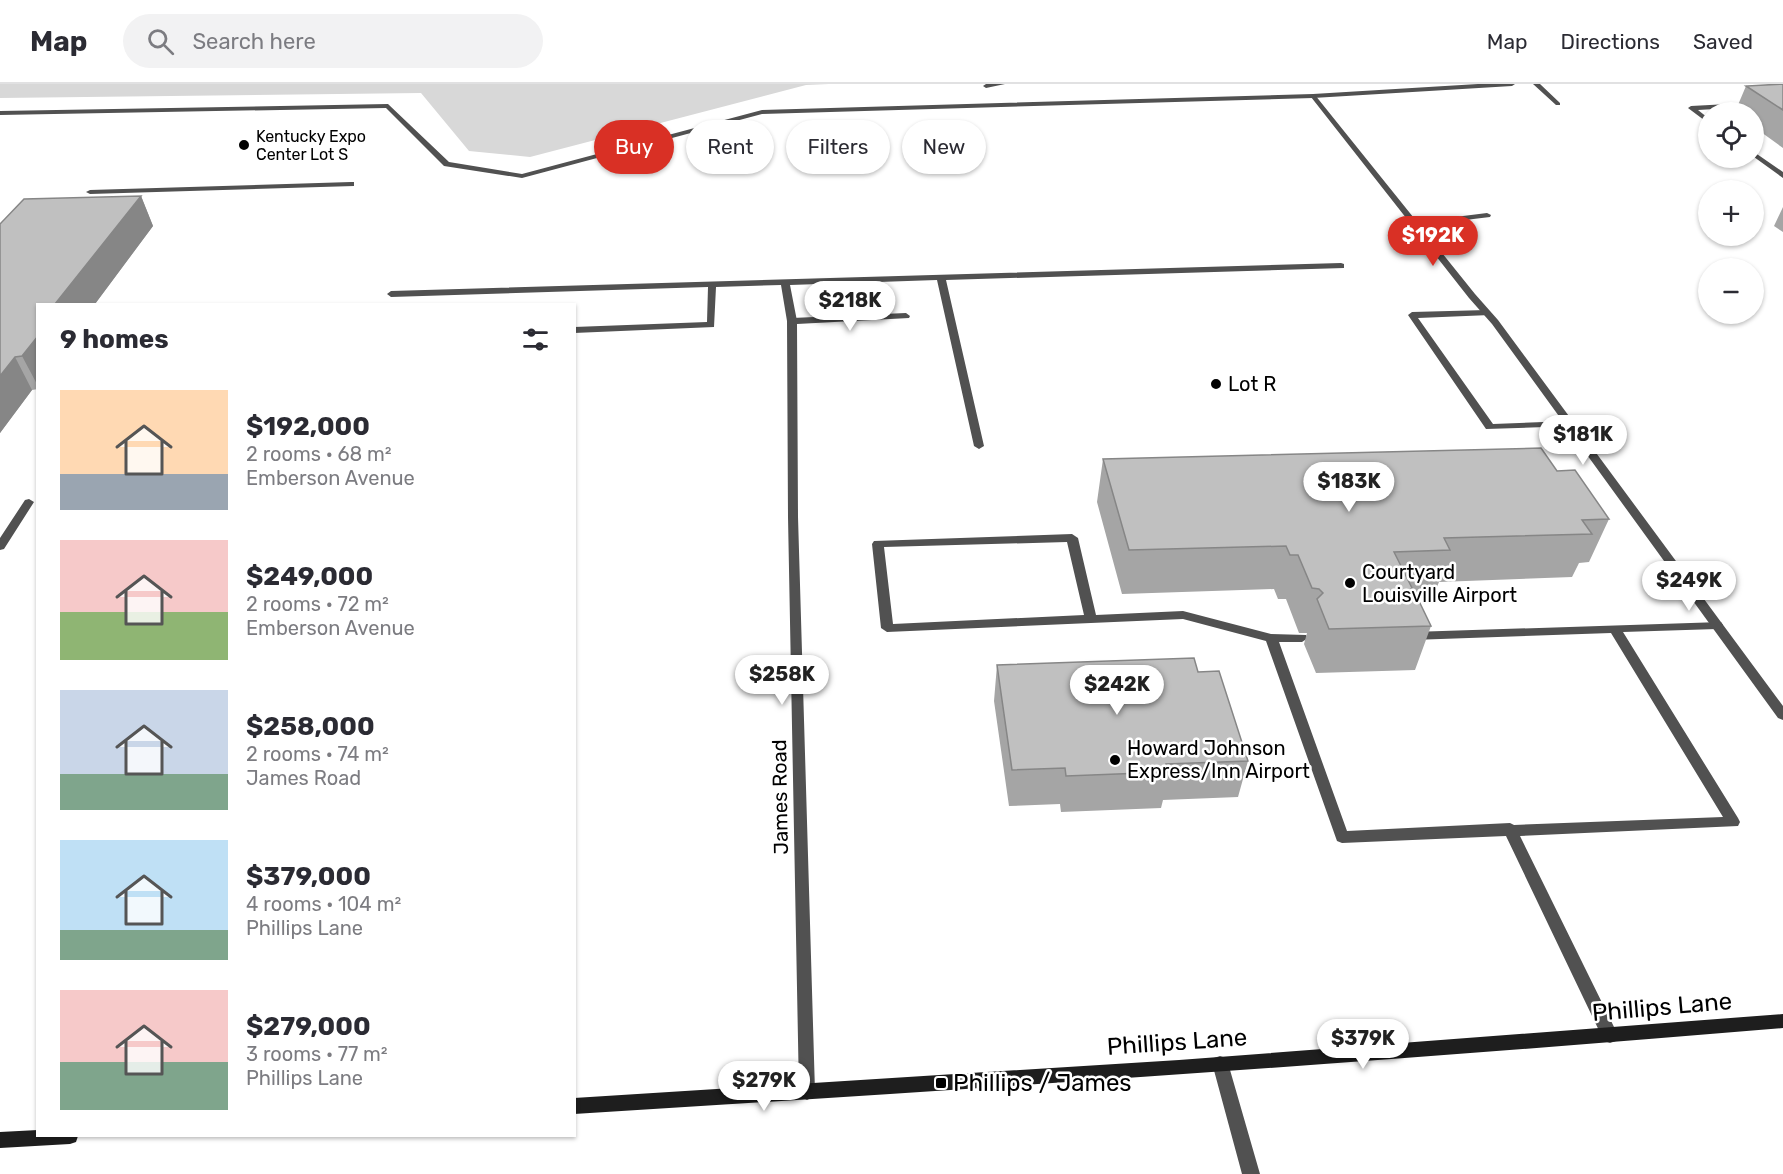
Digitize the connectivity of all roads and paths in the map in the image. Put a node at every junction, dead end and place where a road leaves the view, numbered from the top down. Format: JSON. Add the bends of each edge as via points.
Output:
{"nodes":[{"id":1,"x":1002,"y":84,"type":"edge"},
{"id":2,"x":1512,"y":84,"type":"edge"},
{"id":3,"x":1536,"y":84,"type":"edge"},
{"id":4,"x":986,"y":86,"type":"dead end"},
{"id":5,"x":1313,"y":96,"type":"junction"},
{"id":6,"x":1783,"y":103,"type":"edge"},
{"id":7,"x":1558,"y":104,"type":"dead end"},
{"id":8,"x":1764,"y":104,"type":"edge"},
{"id":9,"x":1698,"y":108,"type":"edge"},
{"id":10,"x":0,"y":113,"type":"edge"},
{"id":11,"x":1698,"y":113,"type":"edge"},
{"id":12,"x":1764,"y":162,"type":"edge"},
{"id":13,"x":1783,"y":177,"type":"edge"},
{"id":14,"x":351,"y":184,"type":"dead end"},
{"id":15,"x":90,"y":192,"type":"dead end"},
{"id":16,"x":1487,"y":215,"type":"dead end"},
{"id":17,"x":1414,"y":224,"type":"junction"},
{"id":18,"x":1341,"y":266,"type":"dead end"},
{"id":19,"x":941,"y":278,"type":"junction"},
{"id":20,"x":786,"y":282,"type":"junction"},
{"id":21,"x":712,"y":284,"type":"junction"},
{"id":22,"x":391,"y":294,"type":"dead end"},
{"id":23,"x":1487,"y":313,"type":"junction"},
{"id":24,"x":906,"y":316,"type":"dead end"},
{"id":25,"x":792,"y":321,"type":"junction"},
{"id":26,"x":576,"y":330,"type":"edge"},
{"id":27,"x":1570,"y":424,"type":"junction"},
{"id":28,"x":979,"y":446,"type":"dead end"},
{"id":29,"x":29,"y":502,"type":"dead end"},
{"id":30,"x":0,"y":546,"type":"edge"},
{"id":31,"x":1091,"y":619,"type":"junction"},
{"id":32,"x":1716,"y":625,"type":"junction"},
{"id":33,"x":1615,"y":629,"type":"junction"},
{"id":34,"x":1399,"y":637,"type":"edge"},
{"id":35,"x":1302,"y":638,"type":"dead end"},
{"id":36,"x":1271,"y":639,"type":"junction"},
{"id":37,"x":1783,"y":715,"type":"edge"},
{"id":38,"x":1510,"y":829,"type":"junction"},
{"id":39,"x":1783,"y":1021,"type":"edge"},
{"id":40,"x":1610,"y":1036,"type":"junction"},
{"id":41,"x":1220,"y":1063,"type":"junction"},
{"id":42,"x":807,"y":1092,"type":"junction"},
{"id":43,"x":576,"y":1106,"type":"edge"},
{"id":44,"x":52,"y":1137,"type":"edge"},
{"id":45,"x":0,"y":1140,"type":"edge"},
{"id":46,"x":1251,"y":1174,"type":"edge"}],
"edges":[{"from":1,"to":4,"type":"street"},
{"from":2,"to":5,"type":"street"},
{"from":3,"to":7,"type":"street"},
{"from":5,"to":10,"type":"street","via":[[762,112],[522,176],[447,164],[388,106]]},
{"from":5,"to":17,"type":"street"},
{"from":6,"to":8,"type":"street"},
{"from":9,"to":11,"type":"street","via":[[1691,108]]},
{"from":12,"to":13,"type":"street"},
{"from":14,"to":15,"type":"street"},
{"from":16,"to":17,"type":"street"},
{"from":17,"to":23,"type":"street"},
{"from":18,"to":19,"type":"street"},
{"from":19,"to":20,"type":"street"},
{"from":19,"to":28,"type":"street"},
{"from":20,"to":21,"type":"street"},
{"from":20,"to":25,"type":"street","name":"James Road"},
{"from":21,"to":22,"type":"street"},
{"from":21,"to":26,"type":"street","via":[[711,326]]},
{"from":23,"to":27,"type":"street"},
{"from":23,"to":27,"type":"street","via":[[1412,315],[1490,427]]},
{"from":24,"to":25,"type":"street"},
{"from":25,"to":42,"type":"street","name":"James Road"},
{"from":27,"to":32,"type":"street"},
{"from":29,"to":30,"type":"street"},
{"from":31,"to":31,"type":"street","via":[[886,628],[878,544],[1072,538]]},
{"from":31,"to":36,"type":"street","via":[[1183,615]]},
{"from":32,"to":33,"type":"street"},
{"from":32,"to":37,"type":"street"},
{"from":33,"to":34,"type":"street"},
{"from":33,"to":38,"type":"street","via":[[1733,822]]},
{"from":35,"to":36,"type":"street"},
{"from":36,"to":38,"type":"street","via":[[1342,837]]},
{"from":38,"to":40,"type":"street"},
{"from":39,"to":40,"type":"main road","name":"Phillips Lane"},
{"from":40,"to":41,"type":"main road","name":"Phillips Lane"},
{"from":41,"to":42,"type":"main road","name":"Phillips Lane"},
{"from":41,"to":46,"type":"street"},
{"from":42,"to":43,"type":"main road","name":"Phillips Lane"},
{"from":44,"to":45,"type":"main road"}]}
